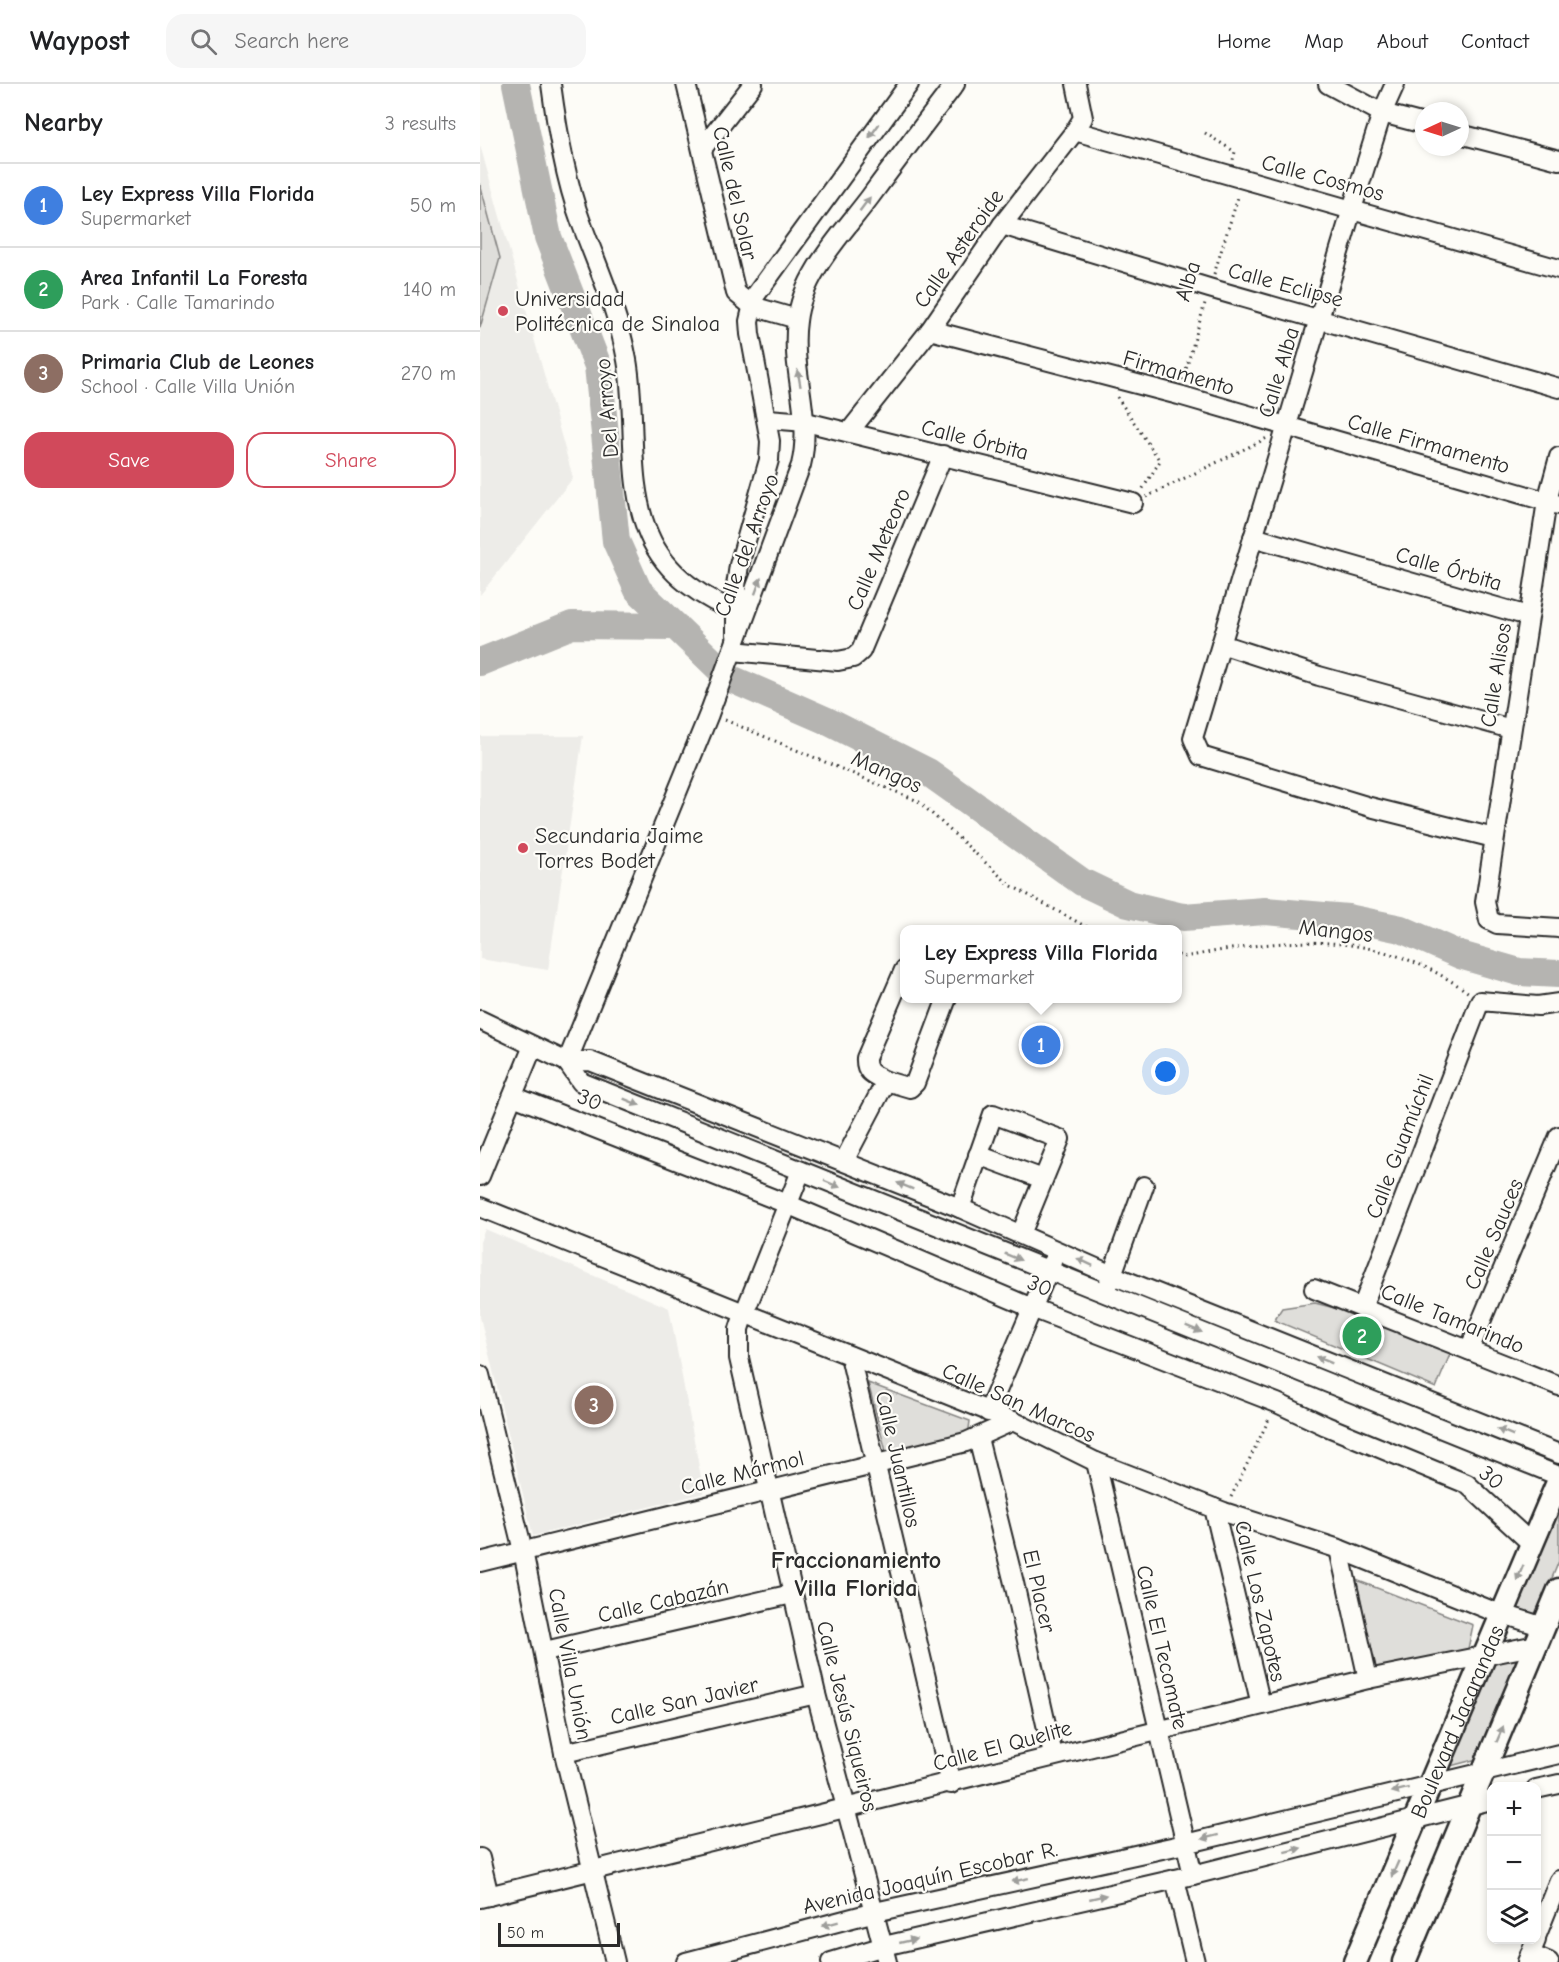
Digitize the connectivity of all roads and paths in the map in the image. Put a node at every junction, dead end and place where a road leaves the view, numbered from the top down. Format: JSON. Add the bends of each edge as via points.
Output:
{"nodes":[{"id":1,"x":550,"y":84,"type":"edge"},
{"id":2,"x":686,"y":84,"type":"edge"},
{"id":3,"x":753,"y":84,"type":"edge"},
{"id":4,"x":909,"y":84,"type":"edge"},
{"id":5,"x":954,"y":84,"type":"edge"},
{"id":6,"x":1076,"y":84,"type":"edge"},
{"id":7,"x":1328,"y":84,"type":"edge"},
{"id":8,"x":1395,"y":84,"type":"edge"},
{"id":9,"x":1382,"y":113,"type":"junction"},
{"id":10,"x":1415,"y":122,"type":"edge"},
{"id":11,"x":1075,"y":131,"type":"junction"},
{"id":12,"x":1205,"y":133,"type":"dead end"},
{"id":13,"x":1469,"y":136,"type":"edge"},
{"id":14,"x":702,"y":149,"type":"junction"},
{"id":15,"x":1559,"y":160,"type":"edge"},
{"id":16,"x":1235,"y":178,"type":"junction"},
{"id":17,"x":1352,"y":209,"type":"junction"},
{"id":18,"x":1002,"y":225,"type":"junction"},
{"id":19,"x":1559,"y":269,"type":"edge"},
{"id":20,"x":1209,"y":288,"type":"junction"},
{"id":21,"x":752,"y":306,"type":"junction"},
{"id":22,"x":1320,"y":318,"type":"junction"},
{"id":23,"x":797,"y":319,"type":"junction"},
{"id":24,"x":930,"y":330,"type":"junction"},
{"id":25,"x":1103,"y":376,"type":"junction"},
{"id":26,"x":1559,"y":388,"type":"edge"},
{"id":27,"x":1179,"y":396,"type":"junction"},
{"id":28,"x":768,"y":419,"type":"junction"},
{"id":29,"x":806,"y":422,"type":"junction"},
{"id":30,"x":1286,"y":428,"type":"junction"},
{"id":31,"x":849,"y":432,"type":"junction"},
{"id":32,"x":943,"y":455,"type":"junction"},
{"id":33,"x":1559,"y":457,"type":"edge"},
{"id":34,"x":1133,"y":502,"type":"junction"},
{"id":35,"x":1553,"y":503,"type":"edge"},
{"id":36,"x":1252,"y":537,"type":"junction"},
{"id":37,"x":741,"y":613,"type":"junction"},
{"id":38,"x":1528,"y":616,"type":"junction"},
{"id":39,"x":1221,"y":644,"type":"junction"},
{"id":40,"x":733,"y":650,"type":"junction"},
{"id":41,"x":709,"y":714,"type":"junction"},
{"id":42,"x":1511,"y":729,"type":"junction"},
{"id":43,"x":1494,"y":838,"type":"junction"},
{"id":44,"x":1083,"y":925,"type":"edge"},
{"id":45,"x":1559,"y":928,"type":"edge"},
{"id":46,"x":1182,"y":956,"type":"edge"},
{"id":47,"x":900,"y":979,"type":"edge"},
{"id":48,"x":1480,"y":1001,"type":"junction"},
{"id":49,"x":945,"y":1003,"type":"edge"},
{"id":50,"x":1559,"y":1003,"type":"edge"},
{"id":51,"x":480,"y":1020,"type":"edge"},
{"id":52,"x":533,"y":1046,"type":"junction"},
{"id":53,"x":567,"y":1062,"type":"junction"},
{"id":54,"x":886,"y":1081,"type":"junction"},
{"id":55,"x":513,"y":1096,"type":"junction"},
{"id":56,"x":1559,"y":1136,"type":"edge"},
{"id":57,"x":978,"y":1155,"type":"junction"},
{"id":58,"x":844,"y":1161,"type":"junction"},
{"id":59,"x":801,"y":1171,"type":"junction"},
{"id":60,"x":480,"y":1176,"type":"edge"},
{"id":61,"x":1043,"y":1179,"type":"junction"},
{"id":62,"x":1144,"y":1186,"type":"dead end"},
{"id":63,"x":787,"y":1204,"type":"junction"},
{"id":64,"x":480,"y":1207,"type":"edge"},
{"id":65,"x":960,"y":1208,"type":"junction"},
{"id":66,"x":1021,"y":1234,"type":"junction"},
{"id":67,"x":1057,"y":1249,"type":"junction"},
{"id":68,"x":1048,"y":1271,"type":"junction"},
{"id":69,"x":1112,"y":1275,"type":"junction"},
{"id":70,"x":1314,"y":1289,"type":"dead end"},
{"id":71,"x":1105,"y":1293,"type":"junction"},
{"id":72,"x":1032,"y":1308,"type":"junction"},
{"id":73,"x":1362,"y":1308,"type":"junction"},
{"id":74,"x":744,"y":1314,"type":"junction"},
{"id":75,"x":1469,"y":1350,"type":"junction"},
{"id":76,"x":850,"y":1356,"type":"junction"},
{"id":77,"x":480,"y":1375,"type":"edge"},
{"id":78,"x":1559,"y":1386,"type":"edge"},
{"id":79,"x":1276,"y":1403,"type":"junction"},
{"id":80,"x":988,"y":1412,"type":"junction"},
{"id":81,"x":1013,"y":1421,"type":"junction"},
{"id":82,"x":978,"y":1438,"type":"junction"},
{"id":83,"x":1559,"y":1454,"type":"edge"},
{"id":84,"x":1096,"y":1462,"type":"junction"},
{"id":85,"x":876,"y":1464,"type":"junction"},
{"id":86,"x":1559,"y":1476,"type":"edge"},
{"id":87,"x":1559,"y":1480,"type":"edge"},
{"id":88,"x":769,"y":1489,"type":"junction"},
{"id":89,"x":1219,"y":1510,"type":"junction"},
{"id":90,"x":1532,"y":1544,"type":"junction"},
{"id":91,"x":1339,"y":1549,"type":"junction"},
{"id":92,"x":523,"y":1551,"type":"junction"},
{"id":93,"x":480,"y":1562,"type":"edge"},
{"id":94,"x":1559,"y":1590,"type":"edge"},
{"id":95,"x":792,"y":1594,"type":"junction"},
{"id":96,"x":1502,"y":1614,"type":"junction"},
{"id":97,"x":1541,"y":1636,"type":"junction"},
{"id":98,"x":545,"y":1651,"type":"junction"},
{"id":99,"x":1482,"y":1657,"type":"junction"},
{"id":100,"x":1368,"y":1679,"type":"junction"},
{"id":101,"x":816,"y":1694,"type":"junction"},
{"id":102,"x":1261,"y":1704,"type":"junction"},
{"id":103,"x":1157,"y":1731,"type":"junction"},
{"id":104,"x":564,"y":1754,"type":"junction"},
{"id":105,"x":1559,"y":1754,"type":"edge"},
{"id":106,"x":1053,"y":1755,"type":"junction"},
{"id":107,"x":1485,"y":1770,"type":"junction"},
{"id":108,"x":1433,"y":1782,"type":"junction"},
{"id":109,"x":951,"y":1784,"type":"junction"},
{"id":110,"x":1559,"y":1784,"type":"edge"},
{"id":111,"x":1541,"y":1788,"type":"edge"},
{"id":112,"x":1481,"y":1803,"type":"edge"},
{"id":113,"x":847,"y":1809,"type":"junction"},
{"id":114,"x":1418,"y":1817,"type":"junction"},
{"id":115,"x":1185,"y":1844,"type":"junction"},
{"id":116,"x":480,"y":1858,"type":"edge"},
{"id":117,"x":593,"y":1870,"type":"junction"},
{"id":118,"x":1184,"y":1877,"type":"junction"},
{"id":119,"x":1559,"y":1880,"type":"edge"},
{"id":120,"x":485,"y":1897,"type":"edge"},
{"id":121,"x":875,"y":1912,"type":"junction"},
{"id":122,"x":1532,"y":1948,"type":"edge"},
{"id":123,"x":885,"y":1954,"type":"edge"},
{"id":124,"x":615,"y":1962,"type":"edge"},
{"id":125,"x":686,"y":1962,"type":"edge"},
{"id":126,"x":831,"y":1962,"type":"edge"},
{"id":127,"x":1195,"y":1962,"type":"edge"},
{"id":128,"x":1354,"y":1962,"type":"edge"},
{"id":129,"x":1404,"y":1962,"type":"edge"},
{"id":130,"x":1549,"y":1962,"type":"edge"}],
"edges":[{"from":1,"to":37,"type":"street","name":"Del Arroyo","via":[[577,210],[618,318],[628,362],[640,506],[649,535],[660,555],[686,583],[710,600]]},
{"from":2,"to":14,"type":"street","name":"Calle del Solar"},
{"from":3,"to":14,"type":"street"},
{"from":4,"to":21,"type":"street","name":"Calle del Arroyo","one_way":true,"via":[[764,282]]},
{"from":23,"to":5,"type":"street","name":"Calle del Arroyo","one_way":true,"via":[[805,290],[825,257]]},
{"from":6,"to":11,"type":"street","name":"Calle Asteroide","via":[[1083,118]]},
{"from":7,"to":9,"type":"street"},
{"from":8,"to":9,"type":"street","name":"Calle Alba"},
{"from":9,"to":10,"type":"street"},
{"from":9,"to":17,"type":"street","name":"Calle Alba"},
{"from":11,"to":16,"type":"street","name":"Calle Cosmos"},
{"from":11,"to":18,"type":"street","name":"Calle Asteroide"},
{"from":12,"to":16,"type":"path","name":"Alba","via":[[1235,152]]},
{"from":13,"to":15,"type":"street"},
{"from":14,"to":21,"type":"street","name":"Calle del Solar","via":[[733,284],[742,300]]},
{"from":16,"to":17,"type":"street","name":"Calle Cosmos"},
{"from":16,"to":20,"type":"path","name":"Alba"},
{"from":17,"to":19,"type":"street","name":"Calle Cosmos"},
{"from":17,"to":22,"type":"street","name":"Calle Alba"},
{"from":18,"to":20,"type":"street","name":"Calle Eclipse"},
{"from":18,"to":24,"type":"street","name":"Calle Asteroide"},
{"from":20,"to":22,"type":"street","name":"Calle Eclipse"},
{"from":20,"to":27,"type":"path","name":"Alba"},
{"from":21,"to":23,"type":"street"},
{"from":21,"to":28,"type":"street","name":"Calle del Arroyo","via":[[750,334]]},
{"from":22,"to":26,"type":"street","name":"Calle Eclipse"},
{"from":22,"to":30,"type":"street","name":"Calle Alba"},
{"from":29,"to":23,"type":"street","name":"Calle del Arroyo","one_way":true,"via":[[796,360]]},
{"from":24,"to":25,"type":"street"},
{"from":24,"to":31,"type":"street","name":"Calle Asteroide"},
{"from":25,"to":27,"type":"street","name":"Firmamento"},
{"from":25,"to":34,"type":"path","via":[[1160,461]]},
{"from":27,"to":30,"type":"street","name":"Firmamento"},
{"from":28,"to":29,"type":"street"},
{"from":28,"to":37,"type":"street","name":"Calle del Arroyo","via":[[769,460],[739,566]]},
{"from":29,"to":31,"type":"street","name":"Calle Órbita"},
{"from":37,"to":29,"type":"street","name":"Calle del Arroyo","one_way":true,"via":[[801,465]]},
{"from":30,"to":34,"type":"path"},
{"from":30,"to":35,"type":"street","name":"Calle Firmamento"},
{"from":30,"to":36,"type":"street","name":"Calle Alba"},
{"from":31,"to":32,"type":"street","name":"Calle Órbita"},
{"from":32,"to":34,"type":"street","name":"Calle Órbita"},
{"from":32,"to":40,"type":"street","name":"Calle Meteoro","via":[[861,651],[854,658],[838,661]]},
{"from":33,"to":35,"type":"street","name":"Calle Alisos"},
{"from":35,"to":38,"type":"street","name":"Calle Alisos"},
{"from":36,"to":38,"type":"street","name":"Calle Órbita"},
{"from":36,"to":39,"type":"street","name":"Calle Alba"},
{"from":37,"to":40,"type":"street","name":"Calle del Arroyo"},
{"from":38,"to":42,"type":"street","name":"Calle Alisos"},
{"from":39,"to":42,"type":"street","via":[[1319,676]]},
{"from":39,"to":43,"type":"street","name":"Calle Alba","via":[[1193,738],[1201,756],[1370,807]]},
{"from":40,"to":41,"type":"street","name":"Calle del Arroyo"},
{"from":41,"to":44,"type":"path","name":"Mangos","via":[[918,801],[1010,885]]},
{"from":41,"to":53,"type":"street","name":"Calle del Arroyo"},
{"from":42,"to":43,"type":"street","name":"Calle Alisos"},
{"from":43,"to":45,"type":"street","name":"Calle Alisos","via":[[1485,902],[1490,920],[1497,924]]},
{"from":46,"to":48,"type":"path","name":"Mangos","via":[[1278,942],[1363,945],[1424,966]]},
{"from":47,"to":54,"type":"street","via":[[866,1058],[870,1073]]},
{"from":48,"to":50,"type":"street","via":[[1538,1006]]},
{"from":48,"to":73,"type":"street","name":"Calle Guamúchil"},
{"from":49,"to":54,"type":"street","via":[[915,1083],[903,1088]]},
{"from":51,"to":52,"type":"street"},
{"from":52,"to":53,"type":"street"},
{"from":52,"to":55,"type":"street"},
{"from":53,"to":58,"type":"street","via":[[591,1061]]},
{"from":53,"to":59,"type":"street","one_way":true,"via":[[581,1082]]},
{"from":54,"to":58,"type":"street"},
{"from":55,"to":60,"type":"street"},
{"from":55,"to":63,"type":"street","name":"30"},
{"from":56,"to":75,"type":"street","name":"Calle Sauces"},
{"from":57,"to":61,"type":"street"},
{"from":57,"to":61,"type":"street","via":[[993,1114],[1059,1139]]},
{"from":57,"to":65,"type":"street"},
{"from":65,"to":58,"type":"street","one_way":true},
{"from":59,"to":63,"type":"street","name":"Calle Jesús Siqueiros"},
{"from":59,"to":68,"type":"street","one_way":true},
{"from":61,"to":66,"type":"street"},
{"from":62,"to":69,"type":"street"},
{"from":63,"to":72,"type":"street","name":"30"},
{"from":63,"to":74,"type":"street","name":"Calle Jesús Siqueiros"},
{"from":64,"to":74,"type":"street","name":"Calle San Marcos"},
{"from":65,"to":66,"type":"street"},
{"from":66,"to":67,"type":"street"},
{"from":67,"to":68,"type":"street"},
{"from":69,"to":67,"type":"street","one_way":true},
{"from":68,"to":71,"type":"street"},
{"from":68,"to":72,"type":"street"},
{"from":69,"to":71,"type":"street"},
{"from":83,"to":69,"type":"street","one_way":true},
{"from":70,"to":73,"type":"street","name":"Calle Tamarindo"},
{"from":71,"to":86,"type":"street","one_way":true},
{"from":72,"to":79,"type":"street","name":"30"},
{"from":72,"to":80,"type":"street"},
{"from":73,"to":75,"type":"street","name":"Calle Tamarindo"},
{"from":74,"to":76,"type":"street","name":"Calle San Marcos"},
{"from":74,"to":88,"type":"street","name":"Calle Jesús Siqueiros","via":[[739,1329],[739,1358]]},
{"from":75,"to":78,"type":"street","name":"Calle Tamarindo"},
{"from":76,"to":80,"type":"street","name":"Calle San Marcos"},
{"from":76,"to":85,"type":"street","name":"Calle Juantillos"},
{"from":77,"to":92,"type":"street","name":"Calle Villa Unión"},
{"from":79,"to":89,"type":"path"},
{"from":79,"to":90,"type":"street","name":"30","via":[[1467,1484]]},
{"from":80,"to":81,"type":"street","name":"Calle San Marcos"},
{"from":81,"to":82,"type":"street","name":"Calle Mármol"},
{"from":81,"to":84,"type":"street","name":"Calle San Marcos"},
{"from":82,"to":85,"type":"street","name":"Calle Mármol"},
{"from":82,"to":106,"type":"street","name":"El Placer"},
{"from":84,"to":89,"type":"street","name":"Calle San Marcos"},
{"from":84,"to":103,"type":"street","name":"Calle El Tecomate"},
{"from":85,"to":88,"type":"street","name":"Calle Mármol"},
{"from":85,"to":109,"type":"street","name":"Calle Juantillos"},
{"from":87,"to":90,"type":"main road","name":"Boulevard Jacarandas"},
{"from":88,"to":92,"type":"street","name":"Calle Mármol"},
{"from":88,"to":95,"type":"street","name":"Calle Jesús Siqueiros"},
{"from":89,"to":91,"type":"street","name":"Calle San Marcos"},
{"from":89,"to":102,"type":"street","name":"Calle Los Zapotes"},
{"from":90,"to":96,"type":"main road","name":"Boulevard Jacarandas","one_way":true},
{"from":91,"to":96,"type":"street","name":"Calle San Marcos"},
{"from":91,"to":100,"type":"street"},
{"from":92,"to":93,"type":"street","name":"Calle Mármol"},
{"from":92,"to":98,"type":"street","name":"Calle Villa Unión"},
{"from":94,"to":97,"type":"main road","name":"Boulevard Jacarandas"},
{"from":95,"to":98,"type":"street","name":"Calle Cabazán"},
{"from":95,"to":101,"type":"street","name":"Calle Jesús Siqueiros"},
{"from":96,"to":97,"type":"street","name":"Calle San Marcos"},
{"from":96,"to":99,"type":"main road","name":"Boulevard Jacarandas"},
{"from":97,"to":99,"type":"street","name":"Calle El Quelite"},
{"from":107,"to":97,"type":"main road","name":"Boulevard Jacarandas","one_way":true},
{"from":98,"to":104,"type":"street","name":"Calle Villa Unión"},
{"from":99,"to":100,"type":"street","name":"Calle El Quelite"},
{"from":99,"to":108,"type":"main road","name":"Boulevard Jacarandas"},
{"from":100,"to":102,"type":"street","name":"Calle El Quelite"},
{"from":101,"to":104,"type":"street","name":"Calle San Javier"},
{"from":101,"to":113,"type":"street","name":"Calle Jesús Siqueiros"},
{"from":102,"to":103,"type":"street","name":"Calle El Quelite"},
{"from":103,"to":106,"type":"street","name":"Calle El Quelite"},
{"from":103,"to":115,"type":"street","name":"Calle El Tecomate"},
{"from":104,"to":117,"type":"street","name":"Calle Villa Unión"},
{"from":105,"to":107,"type":"street","name":"Avenida Joaquín Escobar R."},
{"from":106,"to":109,"type":"street","name":"Calle El Quelite"},
{"from":107,"to":108,"type":"street","name":"Avenida Joaquín Escobar R."},
{"from":107,"to":112,"type":"main road","name":"Boulevard Jacarandas"},
{"from":108,"to":114,"type":"main road","name":"Boulevard Jacarandas"},
{"from":108,"to":115,"type":"street","name":"Avenida Joaquín Escobar R.","one_way":true},
{"from":109,"to":113,"type":"street","name":"Calle El Quelite"},
{"from":110,"to":111,"type":"street"},
{"from":112,"to":114,"type":"street"},
{"from":112,"to":129,"type":"main road","name":"Boulevard Jacarandas"},
{"from":113,"to":117,"type":"street","name":"Calle El Quelite"},
{"from":113,"to":121,"type":"street","name":"Calle Jesús Siqueiros"},
{"from":118,"to":114,"type":"street","one_way":true},
{"from":114,"to":128,"type":"main road","name":"Boulevard Jacarandas","one_way":true},
{"from":115,"to":118,"type":"street"},
{"from":115,"to":121,"type":"street","name":"Avenida Joaquín Escobar R.","one_way":true},
{"from":116,"to":120,"type":"street"},
{"from":117,"to":120,"type":"street","name":"Calle El Quelite"},
{"from":117,"to":124,"type":"street","name":"Calle Villa Unión"},
{"from":123,"to":118,"type":"street","one_way":true},
{"from":118,"to":127,"type":"street"},
{"from":119,"to":122,"type":"street"},
{"from":121,"to":123,"type":"street","name":"Calle Jesús Siqueiros"},
{"from":121,"to":125,"type":"street","name":"Avenida Joaquín Escobar R.","one_way":true},
{"from":122,"to":130,"type":"street"},
{"from":123,"to":126,"type":"street"}]}
